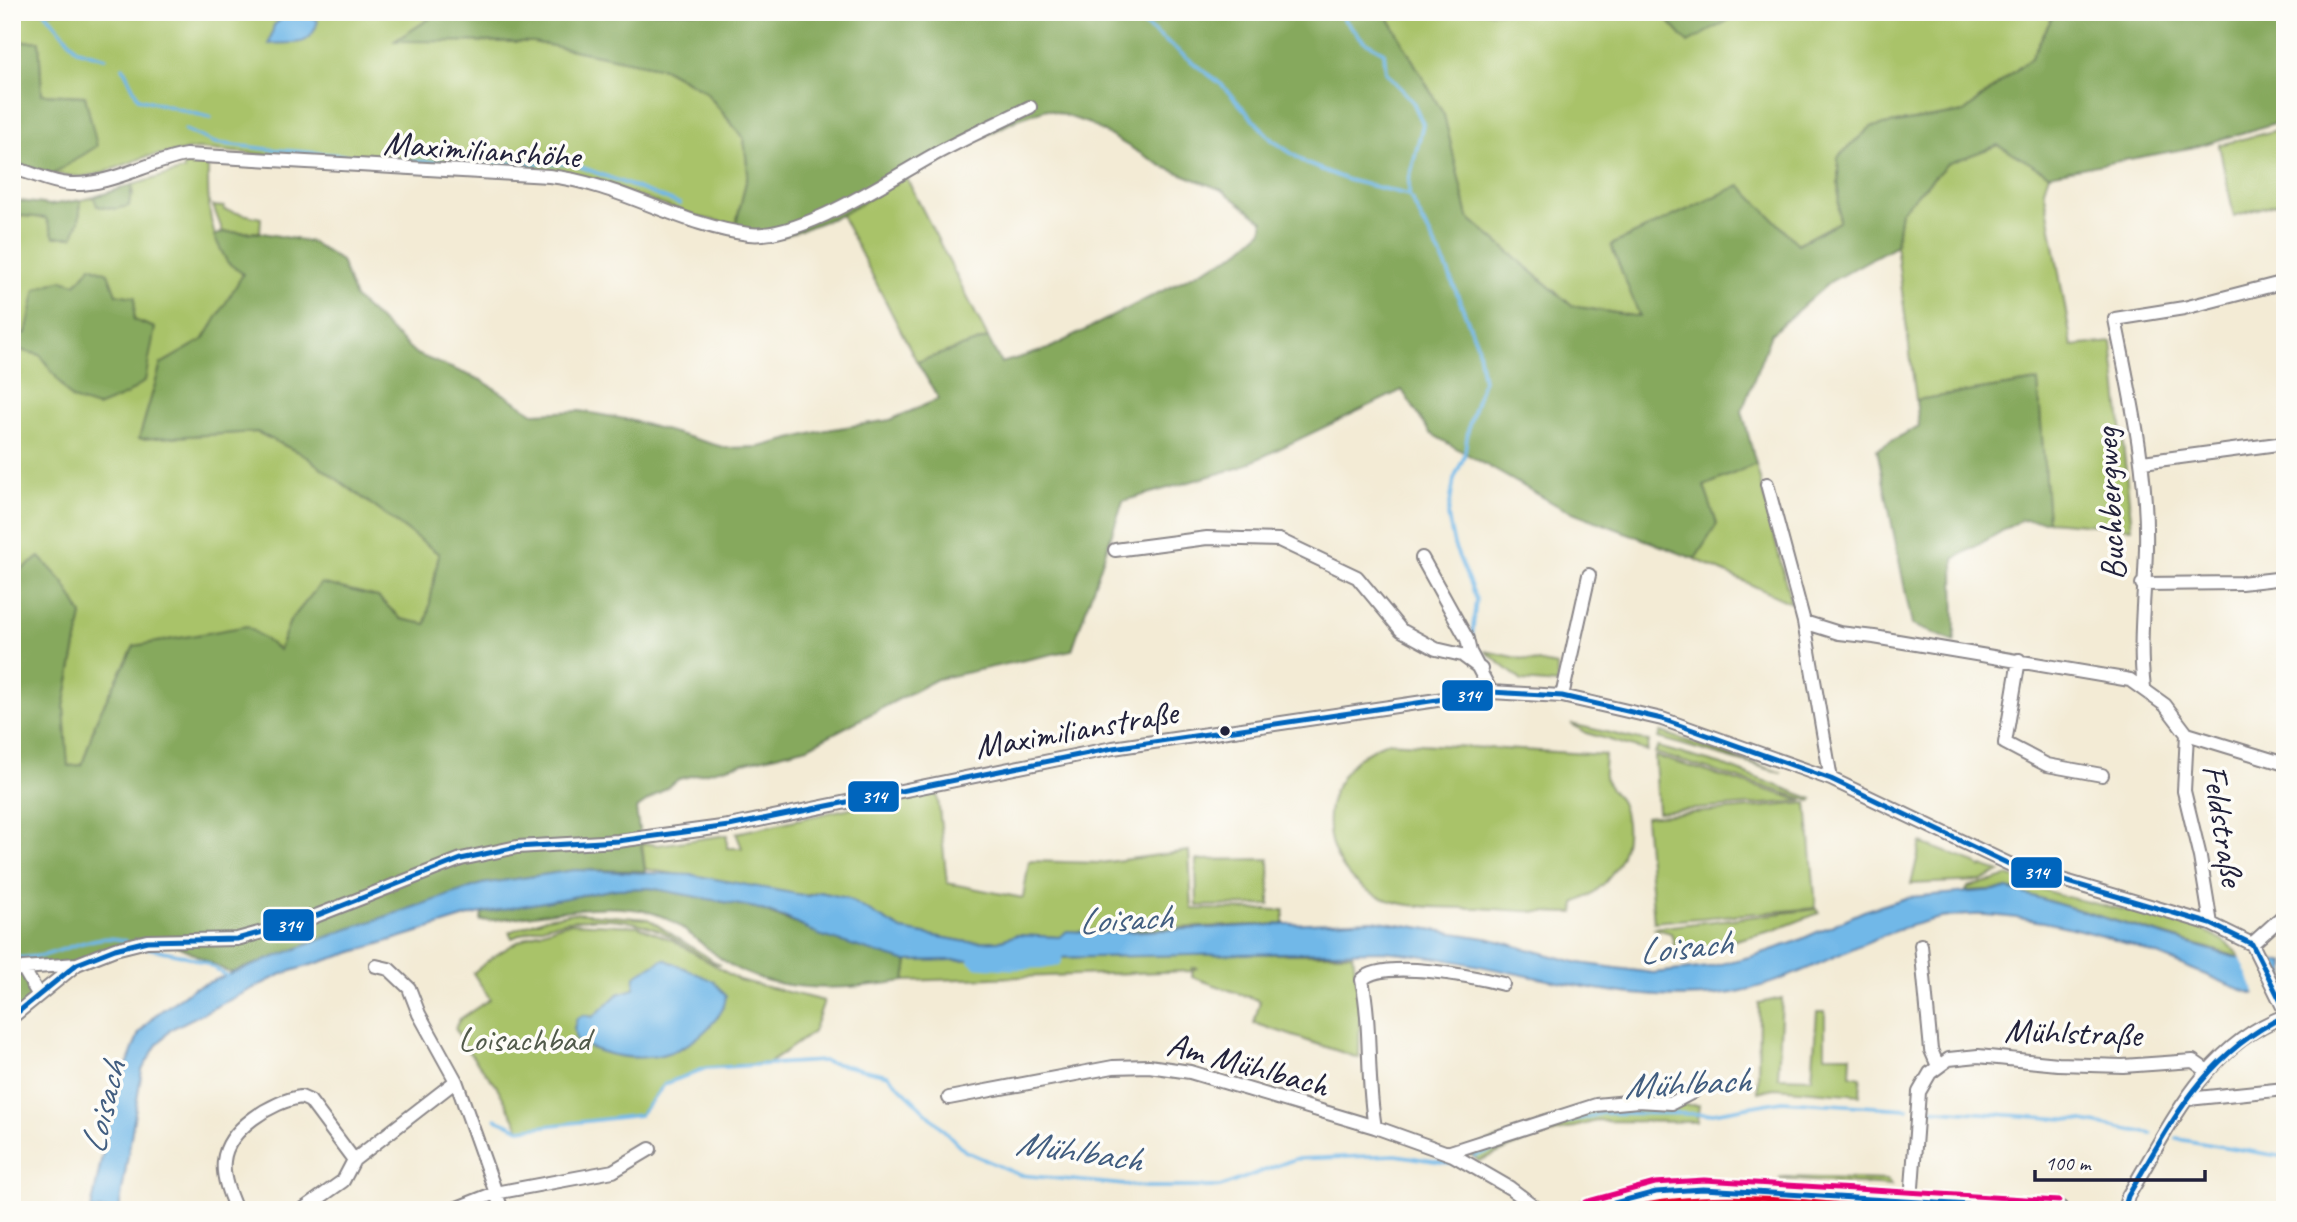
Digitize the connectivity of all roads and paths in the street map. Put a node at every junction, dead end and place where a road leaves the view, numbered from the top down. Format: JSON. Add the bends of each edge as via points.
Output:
{"nodes":[{"id":1,"x":1030,"y":107,"type":"dead end"},
{"id":2,"x":12,"y":168,"type":"edge"},
{"id":3,"x":2285,"y":282,"type":"edge"},
{"id":4,"x":2285,"y":443,"type":"edge"},
{"id":5,"x":2143,"y":462,"type":"junction"},
{"id":6,"x":1767,"y":484,"type":"dead end"},
{"id":7,"x":1115,"y":550,"type":"dead end"},
{"id":8,"x":1422,"y":558,"type":"dead end"},
{"id":9,"x":1589,"y":575,"type":"dead end"},
{"id":10,"x":2285,"y":578,"type":"edge"},
{"id":11,"x":2142,"y":584,"type":"junction"},
{"id":12,"x":1804,"y":622,"type":"junction"},
{"id":13,"x":2019,"y":660,"type":"junction"},
{"id":14,"x":1481,"y":669,"type":"junction"},
{"id":15,"x":2144,"y":688,"type":"junction"},
{"id":16,"x":1491,"y":692,"type":"junction"},
{"id":17,"x":1562,"y":696,"type":"junction"},
{"id":18,"x":2187,"y":734,"type":"junction"},
{"id":19,"x":2285,"y":764,"type":"edge"},
{"id":20,"x":2102,"y":775,"type":"dead end"},
{"id":21,"x":1831,"y":779,"type":"junction"},
{"id":22,"x":2285,"y":914,"type":"edge"},
{"id":23,"x":2211,"y":924,"type":"junction"},
{"id":24,"x":2252,"y":944,"type":"junction"},
{"id":25,"x":1921,"y":945,"type":"dead end"},
{"id":26,"x":77,"y":964,"type":"junction"},
{"id":27,"x":376,"y":966,"type":"dead end"},
{"id":28,"x":17,"y":969,"type":"edge"},
{"id":29,"x":1503,"y":984,"type":"dead end"},
{"id":30,"x":38,"y":994,"type":"junction"},
{"id":31,"x":2285,"y":1014,"type":"edge"},
{"id":32,"x":12,"y":1017,"type":"edge"},
{"id":33,"x":1938,"y":1066,"type":"junction"},
{"id":34,"x":2206,"y":1070,"type":"junction"},
{"id":35,"x":456,"y":1081,"type":"junction"},
{"id":36,"x":2285,"y":1089,"type":"edge"},
{"id":37,"x":1693,"y":1092,"type":"dead end"},
{"id":38,"x":949,"y":1098,"type":"dead end"},
{"id":39,"x":2188,"y":1098,"type":"junction"},
{"id":40,"x":1375,"y":1127,"type":"junction"},
{"id":41,"x":650,"y":1149,"type":"dead end"},
{"id":42,"x":1450,"y":1154,"type":"junction"},
{"id":43,"x":354,"y":1160,"type":"junction"},
{"id":44,"x":495,"y":1193,"type":"junction"},
{"id":45,"x":1911,"y":1201,"type":"junction"},
{"id":46,"x":1959,"y":1207,"type":"edge"},
{"id":47,"x":236,"y":1210,"type":"edge"},
{"id":48,"x":302,"y":1210,"type":"edge"},
{"id":49,"x":452,"y":1210,"type":"edge"},
{"id":50,"x":502,"y":1210,"type":"edge"},
{"id":51,"x":1539,"y":1210,"type":"edge"},
{"id":52,"x":1587,"y":1210,"type":"edge"},
{"id":53,"x":2058,"y":1210,"type":"edge"},
{"id":54,"x":2124,"y":1210,"type":"edge"}],
"edges":[{"from":1,"to":2,"type":"street","name":"Maximilianshöhe","via":[[833,210],[785,231],[751,235],[577,179],[186,155],[92,182],[57,181]]},
{"from":3,"to":5,"type":"street","name":"Buchbergweg","via":[[2115,319]]},
{"from":4,"to":5,"type":"street"},
{"from":5,"to":11,"type":"street","name":"Buchbergweg","via":[[2146,549]]},
{"from":6,"to":12,"type":"street"},
{"from":7,"to":14,"type":"street","via":[[1207,538],[1279,540],[1357,577],[1401,630],[1436,649],[1462,655]]},
{"from":8,"to":14,"type":"street"},
{"from":9,"to":17,"type":"street"},
{"from":10,"to":11,"type":"street"},
{"from":11,"to":15,"type":"street","name":"Buchbergweg"},
{"from":12,"to":13,"type":"street","via":[[1859,638]]},
{"from":12,"to":21,"type":"street"},
{"from":13,"to":15,"type":"street","via":[[2130,680]]},
{"from":13,"to":20,"type":"street","via":[[2005,743],[2047,765]]},
{"from":14,"to":16,"type":"street"},
{"from":15,"to":18,"type":"street","via":[[2165,705]]},
{"from":16,"to":17,"type":"street","name":"Maximilianstraße"},
{"from":16,"to":26,"type":"street","name":"Maximilianstraße","via":[[1113,748],[686,832],[506,850],[461,859],[299,922],[237,939],[147,941]]},
{"from":17,"to":21,"type":"street","name":"Maximilianstraße","via":[[1662,719]]},
{"from":18,"to":19,"type":"street"},
{"from":18,"to":23,"type":"street","name":"Feldstraße","via":[[2184,791]]},
{"from":21,"to":23,"type":"street","name":"Maximilianstraße","via":[[2011,865]]},
{"from":22,"to":24,"type":"street"},
{"from":23,"to":24,"type":"street","name":"Maximilianstraße"},
{"from":24,"to":31,"type":"street"},
{"from":25,"to":33,"type":"street","via":[[1931,1051]]},
{"from":26,"to":28,"type":"street"},
{"from":26,"to":30,"type":"street"},
{"from":27,"to":35,"type":"street","via":[[388,969],[409,988]]},
{"from":28,"to":30,"type":"street"},
{"from":29,"to":40,"type":"street","via":[[1438,972],[1367,974],[1362,980]]},
{"from":30,"to":32,"type":"street"},
{"from":31,"to":34,"type":"street","via":[[2227,1049]]},
{"from":33,"to":34,"type":"street","name":"Mühlstraße","via":[[1961,1055],[2123,1066],[2193,1061]]},
{"from":33,"to":45,"type":"street","via":[[1924,1082],[1917,1108]]},
{"from":34,"to":39,"type":"street"},
{"from":35,"to":43,"type":"street"},
{"from":35,"to":44,"type":"street"},
{"from":36,"to":39,"type":"street"},
{"from":37,"to":42,"type":"street","via":[[1672,1103],[1596,1105]]},
{"from":38,"to":40,"type":"street","name":"Am Mühlbach","via":[[1113,1067],[1149,1066],[1190,1072]]},
{"from":39,"to":54,"type":"street"},
{"from":40,"to":42,"type":"street","name":"Am Mühlbach"},
{"from":41,"to":44,"type":"street","via":[[613,1171]]},
{"from":42,"to":51,"type":"street","name":"Am Mühlbach"},
{"from":43,"to":47,"type":"street","via":[[310,1101],[301,1097],[276,1104],[239,1133],[229,1147],[224,1161],[226,1181]]},
{"from":43,"to":48,"type":"street","via":[[343,1181]]},
{"from":44,"to":49,"type":"street"},
{"from":44,"to":50,"type":"street"},
{"from":45,"to":46,"type":"main road"},
{"from":45,"to":52,"type":"main road","via":[[1703,1189],[1656,1192]]},
{"from":46,"to":53,"type":"main road"}]}
